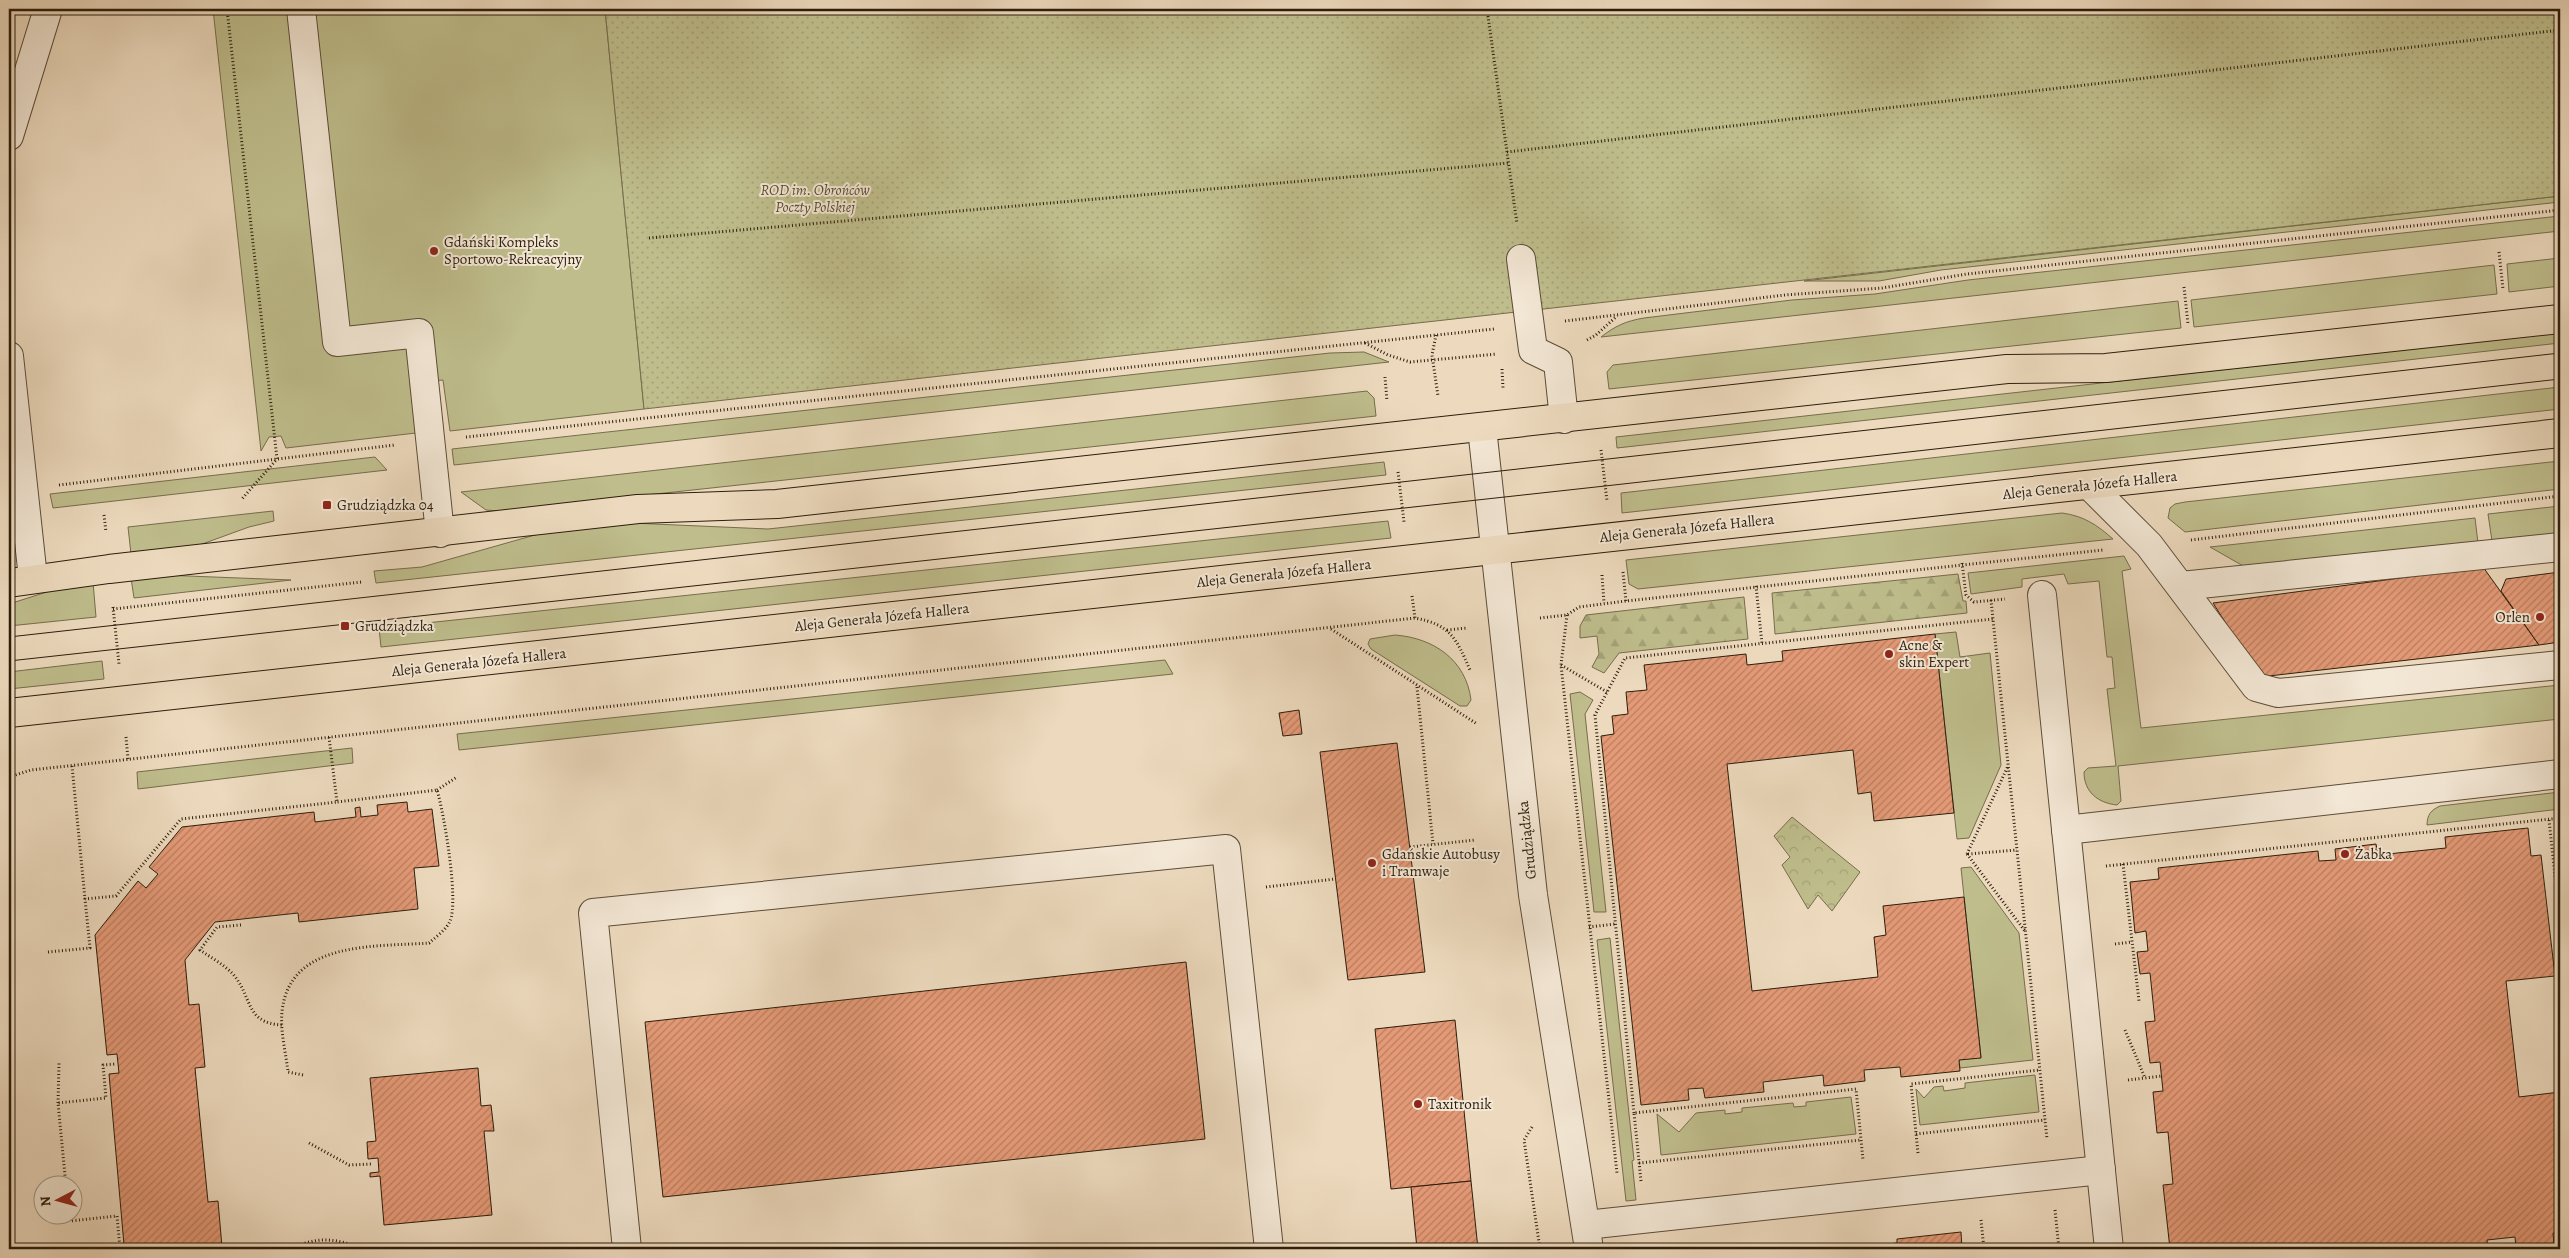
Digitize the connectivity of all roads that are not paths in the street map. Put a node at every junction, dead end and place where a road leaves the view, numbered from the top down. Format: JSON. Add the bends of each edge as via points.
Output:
{"nodes":[{"id":1,"x":48,"y":9,"type":"edge"},
{"id":2,"x":301,"y":9,"type":"edge"},
{"id":3,"x":11,"y":121,"type":"edge"},
{"id":4,"x":1521,"y":259,"type":"road end"},
{"id":5,"x":2560,"y":319,"type":"edge"},
{"id":6,"x":9,"y":356,"type":"edge"},
{"id":7,"x":1564,"y":419,"type":"junction"},
{"id":8,"x":1482,"y":428,"type":"junction"},
{"id":9,"x":2560,"y":433,"type":"edge"},
{"id":10,"x":2089,"y":486,"type":"junction"},
{"id":11,"x":440,"y":533,"type":"junction"},
{"id":12,"x":2560,"y":547,"type":"edge"},
{"id":13,"x":1495,"y":549,"type":"junction"},
{"id":14,"x":21,"y":581,"type":"edge"},
{"id":15,"x":2181,"y":586,"type":"junction"},
{"id":16,"x":2042,"y":595,"type":"road end"},
{"id":17,"x":2548,"y":666,"type":"edge"},
{"id":18,"x":9,"y":714,"type":"edge"},
{"id":19,"x":2560,"y":774,"type":"edge"},
{"id":20,"x":2066,"y":830,"type":"junction"},
{"id":21,"x":2101,"y":1170,"type":"junction"},
{"id":22,"x":1587,"y":1237,"type":"edge"},
{"id":23,"x":627,"y":1249,"type":"edge"},
{"id":24,"x":1269,"y":1249,"type":"edge"},
{"id":25,"x":2109,"y":1249,"type":"edge"}],
"edges":[{"from":1,"to":3,"type":"street"},
{"from":2,"to":11,"type":"street","via":[[337,342],[419,333]]},
{"from":4,"to":7,"type":"street","via":[[1533,350],[1558,362]]},
{"from":5,"to":7,"type":"main road","via":[[2106,368],[2007,369]]},
{"from":6,"to":14,"type":"street","via":[[24,489]]},
{"from":7,"to":8,"type":"main road"},
{"from":8,"to":11,"type":"main road","via":[[786,503],[638,509]]},
{"from":8,"to":13,"type":"street","name":"Grudziądzka"},
{"from":9,"to":10,"type":"main road","name":"Aleja Generała Józefa Hallera"},
{"from":10,"to":13,"type":"main road","name":"Aleja Generała Józefa Hallera"},
{"from":10,"to":15,"type":"street","via":[[2149,544]]},
{"from":11,"to":14,"type":"main road"},
{"from":12,"to":15,"type":"street"},
{"from":13,"to":18,"type":"main road","name":"Aleja Generała Józefa Hallera"},
{"from":13,"to":22,"type":"street","name":"Grudziądzka","via":[[1533,895]]},
{"from":15,"to":17,"type":"street","via":[[2256,688],[2278,693]]},
{"from":16,"to":20,"type":"street"},
{"from":19,"to":20,"type":"street"},
{"from":20,"to":21,"type":"street"},
{"from":21,"to":22,"type":"street","via":[[1634,1220]]},
{"from":21,"to":25,"type":"street"},
{"from":23,"to":24,"type":"street","via":[[593,912],[1226,849]]}]}
